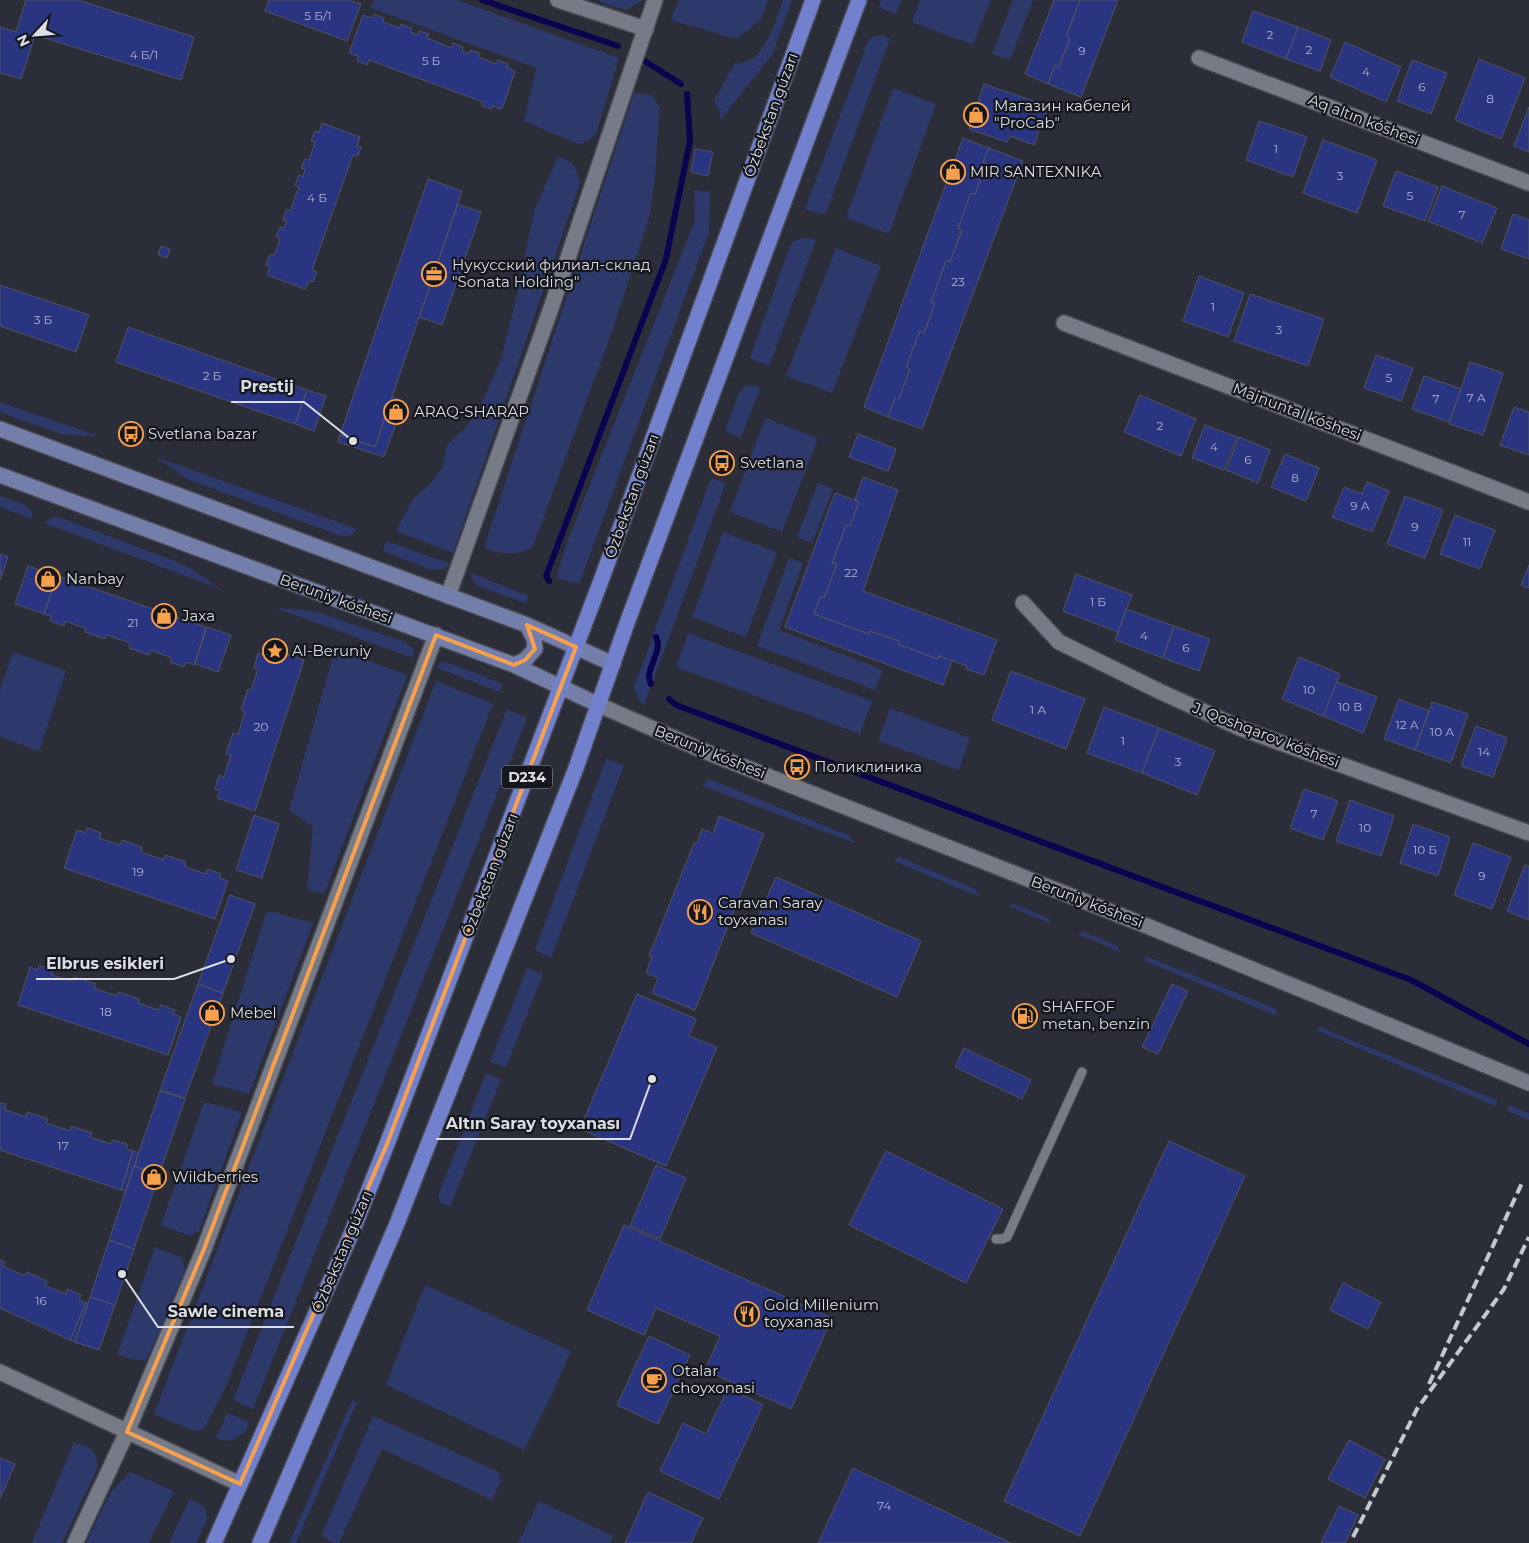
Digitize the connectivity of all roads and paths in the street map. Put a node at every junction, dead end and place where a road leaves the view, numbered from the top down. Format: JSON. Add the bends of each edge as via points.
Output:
{"nodes":[{"id":1,"x":558,"y":0,"type":"edge"},
{"id":2,"x":655,"y":0,"type":"edge"},
{"id":3,"x":813,"y":0,"type":"edge"},
{"id":4,"x":859,"y":0,"type":"edge"},
{"id":5,"x":646,"y":29,"type":"junction"},
{"id":6,"x":1199,"y":58,"type":"dead end"},
{"id":7,"x":1529,"y":183,"type":"edge"},
{"id":8,"x":1064,"y":322,"type":"dead end"},
{"id":9,"x":0,"y":428,"type":"edge"},
{"id":10,"x":0,"y":475,"type":"edge"},
{"id":11,"x":1529,"y":502,"type":"edge"},
{"id":12,"x":448,"y":596,"type":"junction"},
{"id":13,"x":1023,"y":603,"type":"dead end"},
{"id":14,"x":527,"y":626,"type":"junction"},
{"id":15,"x":436,"y":635,"type":"junction"},
{"id":16,"x":576,"y":647,"type":"junction"},
{"id":17,"x":613,"y":664,"type":"junction"},
{"id":18,"x":514,"y":665,"type":"junction"},
{"id":19,"x":560,"y":687,"type":"junction"},
{"id":20,"x":599,"y":705,"type":"junction"},
{"id":21,"x":1529,"y":833,"type":"edge"},
{"id":22,"x":1082,"y":1072,"type":"dead end"},
{"id":23,"x":1529,"y":1083,"type":"edge"},
{"id":24,"x":996,"y":1239,"type":"dead end"},
{"id":25,"x":0,"y":1372,"type":"edge"},
{"id":26,"x":127,"y":1432,"type":"junction"},
{"id":27,"x":240,"y":1484,"type":"junction"},
{"id":28,"x":74,"y":1543,"type":"edge"},
{"id":29,"x":214,"y":1543,"type":"edge"},
{"id":30,"x":260,"y":1543,"type":"edge"}],
"edges":[{"from":1,"to":5,"type":"street"},
{"from":2,"to":5,"type":"street"},
{"from":3,"to":16,"type":"main road","name":"Ózbekstan gúzarı","number":"D234"},
{"from":4,"to":17,"type":"main road","number":"D234"},
{"from":5,"to":12,"type":"street"},
{"from":6,"to":7,"type":"street","name":"Aq altın kóshesi"},
{"from":8,"to":11,"type":"street","name":"Majnuntal kóshesi"},
{"from":9,"to":12,"type":"main road"},
{"from":10,"to":15,"type":"main road","name":"Beruniy kóshesi"},
{"from":12,"to":14,"type":"main road"},
{"from":13,"to":21,"type":"street","name":"J. Qoshqarov kóshesi","via":[[1059,642],[1240,728]]},
{"from":14,"to":16,"type":"main road"},
{"from":14,"to":18,"type":"main road","via":[[535,649],[525,660]]},
{"from":15,"to":18,"type":"main road","name":"Beruniy kóshesi"},
{"from":15,"to":26,"type":"street","via":[[204,1249]]},
{"from":16,"to":17,"type":"main road"},
{"from":16,"to":19,"type":"main road","name":"Ózbekstan gúzarı","number":"D234"},
{"from":17,"to":20,"type":"main road","number":"D234"},
{"from":18,"to":19,"type":"main road","name":"Beruniy kóshesi"},
{"from":19,"to":20,"type":"main road","name":"Beruniy kóshesi"},
{"from":19,"to":27,"type":"main road","name":"Ózbekstan gúzarı","number":"D234","via":[[359,1214]]},
{"from":20,"to":23,"type":"street","name":"Beruniy kóshesi"},
{"from":20,"to":30,"type":"main road","number":"D234","via":[[396,1226]]},
{"from":22,"to":24,"type":"lane","via":[[1007,1237]]},
{"from":25,"to":26,"type":"street"},
{"from":26,"to":27,"type":"street"},
{"from":26,"to":28,"type":"street"},
{"from":27,"to":29,"type":"main road","name":"Ózbekstan gúzarı","number":"D234"}]}
